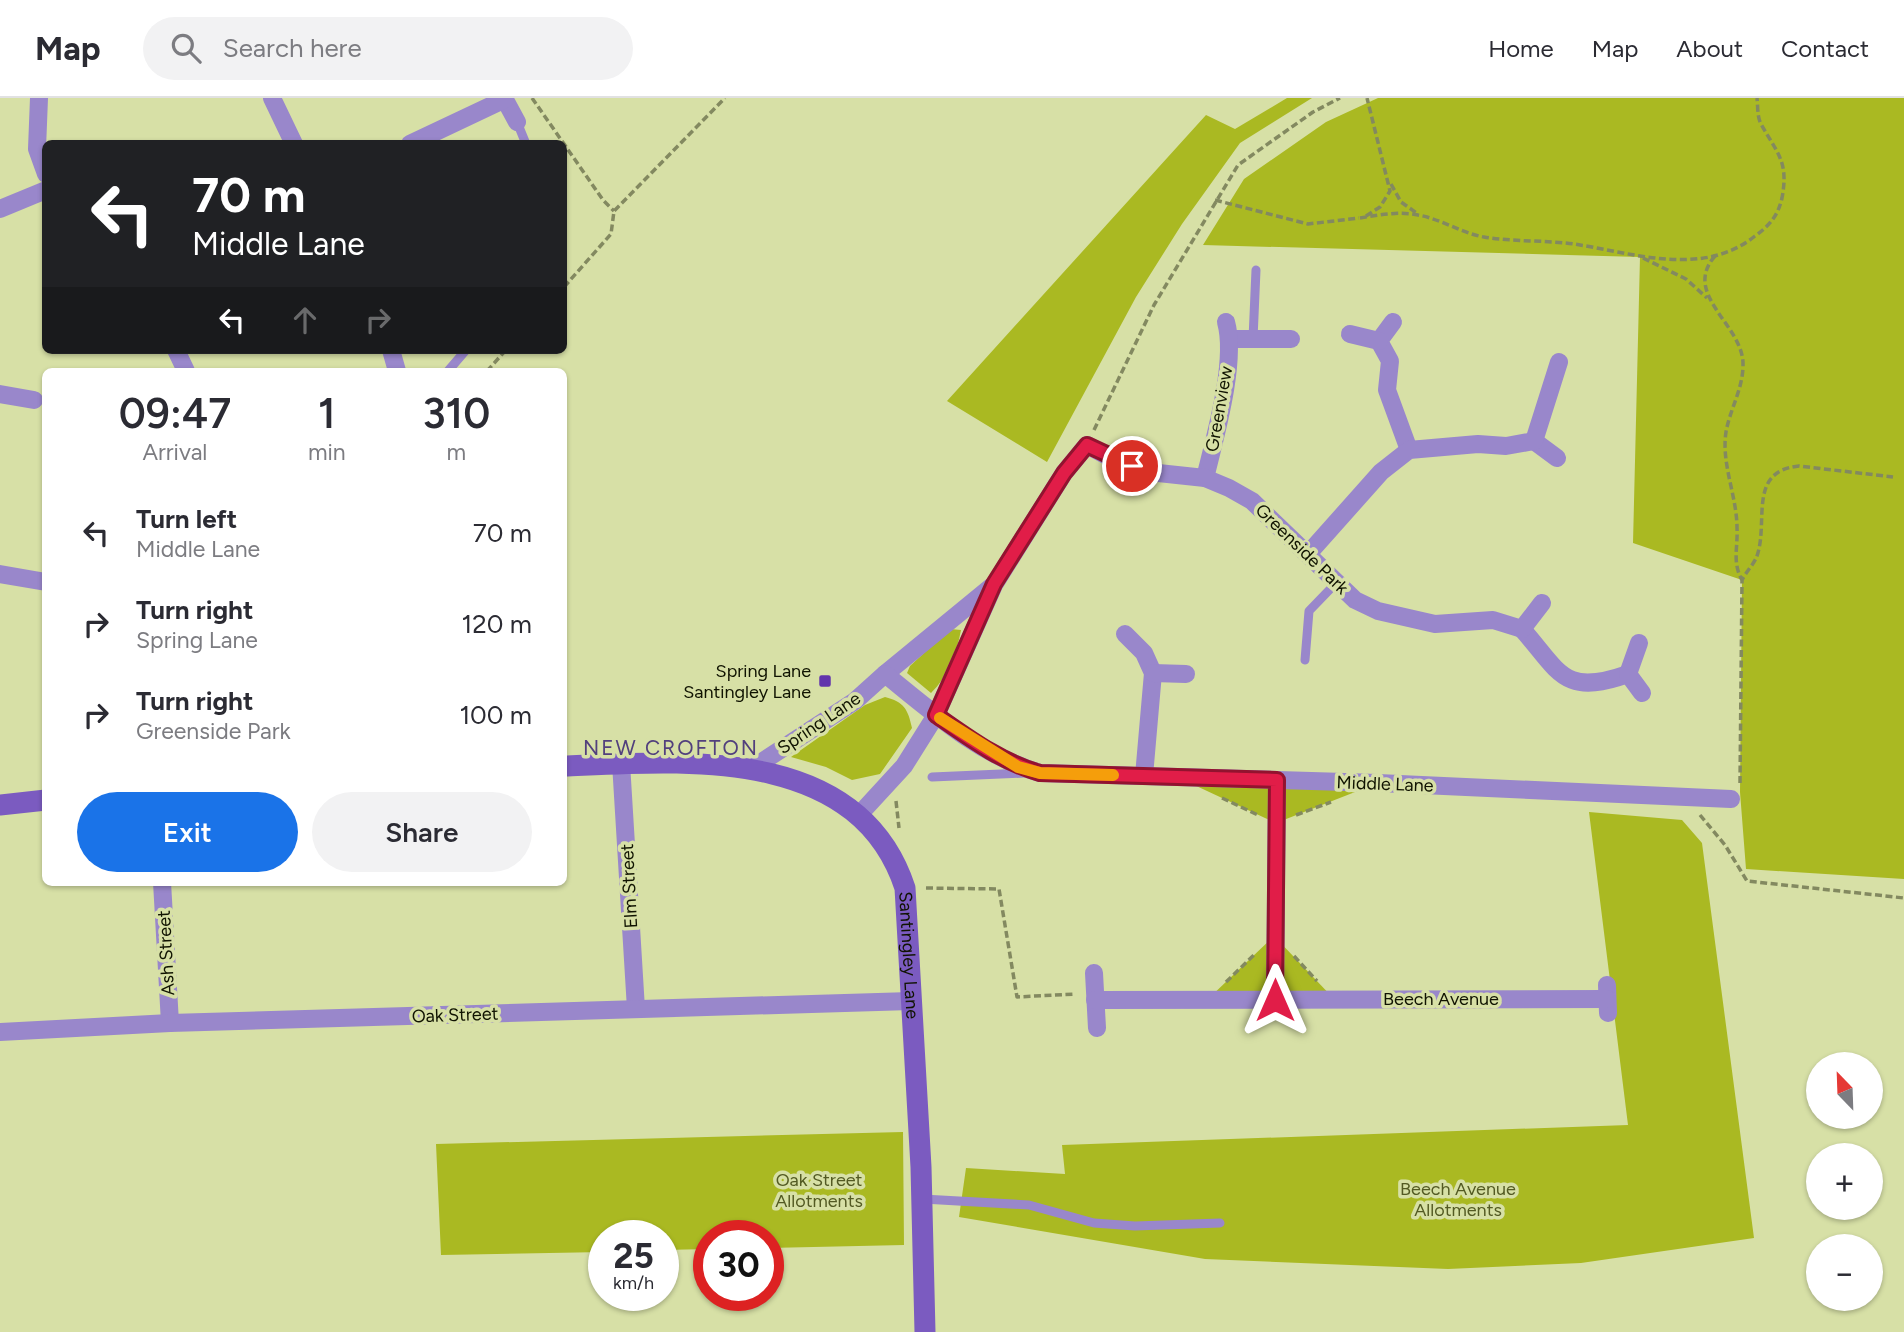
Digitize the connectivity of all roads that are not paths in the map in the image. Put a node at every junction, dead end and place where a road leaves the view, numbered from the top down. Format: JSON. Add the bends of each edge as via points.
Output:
{"nodes":[{"id":1,"x":39,"y":98,"type":"edge"},
{"id":2,"x":272,"y":98,"type":"edge"},
{"id":3,"x":505,"y":98,"type":"edge"},
{"id":4,"x":517,"y":122,"type":"joint"},
{"id":5,"x":292,"y":140,"type":"edge"},
{"id":6,"x":418,"y":140,"type":"edge"},
{"id":7,"x":524,"y":140,"type":"edge"},
{"id":8,"x":42,"y":159,"type":"edge"},
{"id":9,"x":42,"y":192,"type":"edge"},
{"id":10,"x":0,"y":209,"type":"edge"},
{"id":11,"x":1256,"y":270,"type":"dead end"},
{"id":12,"x":1393,"y":322,"type":"dead end"},
{"id":13,"x":1350,"y":334,"type":"dead end"},
{"id":14,"x":1253,"y":339,"type":"junction"},
{"id":15,"x":1291,"y":339,"type":"dead end"},
{"id":16,"x":1379,"y":341,"type":"junction"},
{"id":17,"x":463,"y":354,"type":"edge"},
{"id":18,"x":1559,"y":362,"type":"dead end"},
{"id":19,"x":451,"y":368,"type":"edge"},
{"id":20,"x":0,"y":394,"type":"edge"},
{"id":21,"x":34,"y":400,"type":"dead end"},
{"id":22,"x":1534,"y":441,"type":"junction"},
{"id":23,"x":1087,"y":445,"type":"joint"},
{"id":24,"x":1409,"y":450,"type":"junction"},
{"id":25,"x":1557,"y":458,"type":"dead end"},
{"id":26,"x":1205,"y":478,"type":"junction"},
{"id":27,"x":1308,"y":554,"type":"junction"},
{"id":28,"x":0,"y":574,"type":"edge"},
{"id":29,"x":42,"y":581,"type":"edge"},
{"id":30,"x":1336,"y":583,"type":"junction"},
{"id":31,"x":994,"y":584,"type":"junction"},
{"id":32,"x":1542,"y":603,"type":"dead end"},
{"id":33,"x":1522,"y":629,"type":"junction"},
{"id":34,"x":1125,"y":634,"type":"dead end"},
{"id":35,"x":1640,"y":643,"type":"dead end"},
{"id":36,"x":1305,"y":660,"type":"dead end"},
{"id":37,"x":1153,"y":673,"type":"junction"},
{"id":38,"x":885,"y":674,"type":"junction"},
{"id":39,"x":1186,"y":674,"type":"dead end"},
{"id":40,"x":1628,"y":674,"type":"junction"},
{"id":41,"x":1642,"y":694,"type":"dead end"},
{"id":42,"x":936,"y":715,"type":"junction"},
{"id":43,"x":621,"y":764,"type":"junction"},
{"id":44,"x":567,"y":765,"type":"edge"},
{"id":45,"x":751,"y":769,"type":"junction"},
{"id":46,"x":1040,"y":773,"type":"junction"},
{"id":47,"x":1144,"y":776,"type":"junction"},
{"id":48,"x":932,"y":777,"type":"dead end"},
{"id":49,"x":1277,"y":780,"type":"junction"},
{"id":50,"x":1731,"y":799,"type":"road end"},
{"id":51,"x":42,"y":800,"type":"edge"},
{"id":52,"x":0,"y":805,"type":"edge"},
{"id":53,"x":858,"y":816,"type":"junction"},
{"id":54,"x":162,"y":886,"type":"edge"},
{"id":55,"x":1094,"y":973,"type":"dead end"},
{"id":56,"x":1095,"y":997,"type":"junction"},
{"id":57,"x":1607,"y":999,"type":"dead end"},
{"id":58,"x":1275,"y":1000,"type":"junction"},
{"id":59,"x":911,"y":1001,"type":"junction"},
{"id":60,"x":636,"y":1009,"type":"junction"},
{"id":61,"x":170,"y":1023,"type":"junction"},
{"id":62,"x":1097,"y":1028,"type":"dead end"},
{"id":63,"x":0,"y":1032,"type":"edge"},
{"id":64,"x":923,"y":1199,"type":"junction"},
{"id":65,"x":1220,"y":1223,"type":"dead end"},
{"id":66,"x":925,"y":1332,"type":"edge"}],
"edges":[{"from":1,"to":8,"type":"street","via":[[36,136]]},
{"from":2,"to":5,"type":"street"},
{"from":3,"to":4,"type":"street"},
{"from":3,"to":6,"type":"street"},
{"from":4,"to":7,"type":"lane"},
{"from":9,"to":10,"type":"street"},
{"from":11,"to":14,"type":"lane"},
{"from":12,"to":16,"type":"street"},
{"from":13,"to":16,"type":"street"},
{"from":14,"to":15,"type":"street","name":"Greenview"},
{"from":14,"to":26,"type":"street","name":"Greenview","via":[[1228,330],[1219,418]]},
{"from":16,"to":24,"type":"street","via":[[1390,361],[1387,390]]},
{"from":17,"to":19,"type":"lane"},
{"from":18,"to":22,"type":"street"},
{"from":20,"to":21,"type":"street"},
{"from":22,"to":24,"type":"street"},
{"from":22,"to":25,"type":"street"},
{"from":23,"to":26,"type":"street","name":"Greenside Park","via":[[1149,472]]},
{"from":23,"to":31,"type":"street","name":"Spring Lane","via":[[1064,473]]},
{"from":24,"to":27,"type":"street","via":[[1381,472]]},
{"from":26,"to":27,"type":"street","name":"Greenside Park","via":[[1252,501]]},
{"from":27,"to":30,"type":"street","name":"Greenside Park"},
{"from":28,"to":29,"type":"street"},
{"from":30,"to":33,"type":"street","name":"Greenside Park","via":[[1355,600],[1404,619],[1435,624],[1493,620]]},
{"from":30,"to":36,"type":"lane","via":[[1309,611]]},
{"from":31,"to":38,"type":"street","name":"Spring Lane"},
{"from":31,"to":42,"type":"street","name":"Spring Lane"},
{"from":32,"to":33,"type":"street"},
{"from":33,"to":40,"type":"street","via":[[1549,664],[1580,684]]},
{"from":34,"to":37,"type":"street","via":[[1144,653]]},
{"from":35,"to":40,"type":"street"},
{"from":37,"to":39,"type":"street"},
{"from":37,"to":47,"type":"street"},
{"from":38,"to":42,"type":"street"},
{"from":38,"to":45,"type":"street","name":"Spring Lane","via":[[855,701]]},
{"from":40,"to":41,"type":"street"},
{"from":42,"to":46,"type":"street","name":"Middle Lane","via":[[991,752]]},
{"from":42,"to":53,"type":"street","name":"Spring Lane","via":[[904,766]]},
{"from":43,"to":44,"type":"street","name":"Santingley Lane"},
{"from":43,"to":45,"type":"street","name":"Santingley Lane"},
{"from":43,"to":60,"type":"street","name":"Elm Street"},
{"from":45,"to":53,"type":"street","name":"Santingley Lane","via":[[805,783]]},
{"from":46,"to":47,"type":"street","name":"Middle Lane"},
{"from":46,"to":48,"type":"lane","name":"Middle Lane"},
{"from":47,"to":49,"type":"street","name":"Middle Lane"},
{"from":49,"to":50,"type":"street","name":"Middle Lane"},
{"from":49,"to":58,"type":"street"},
{"from":51,"to":52,"type":"street"},
{"from":53,"to":59,"type":"street","name":"Santingley Lane","via":[[889,853],[905,888]]},
{"from":54,"to":61,"type":"street","name":"Ash Street"},
{"from":55,"to":56,"type":"street"},
{"from":56,"to":58,"type":"street","name":"Beech Avenue"},
{"from":56,"to":62,"type":"street"},
{"from":57,"to":58,"type":"street","name":"Beech Avenue"},
{"from":59,"to":60,"type":"street","name":"Oak Street"},
{"from":59,"to":64,"type":"street","name":"Santingley Lane"},
{"from":60,"to":61,"type":"street","name":"Oak Street"},
{"from":61,"to":63,"type":"street","name":"Oak Street"},
{"from":64,"to":65,"type":"lane","via":[[1029,1205],[1094,1223]]},
{"from":64,"to":66,"type":"street","name":"Santingley Lane"}]}
